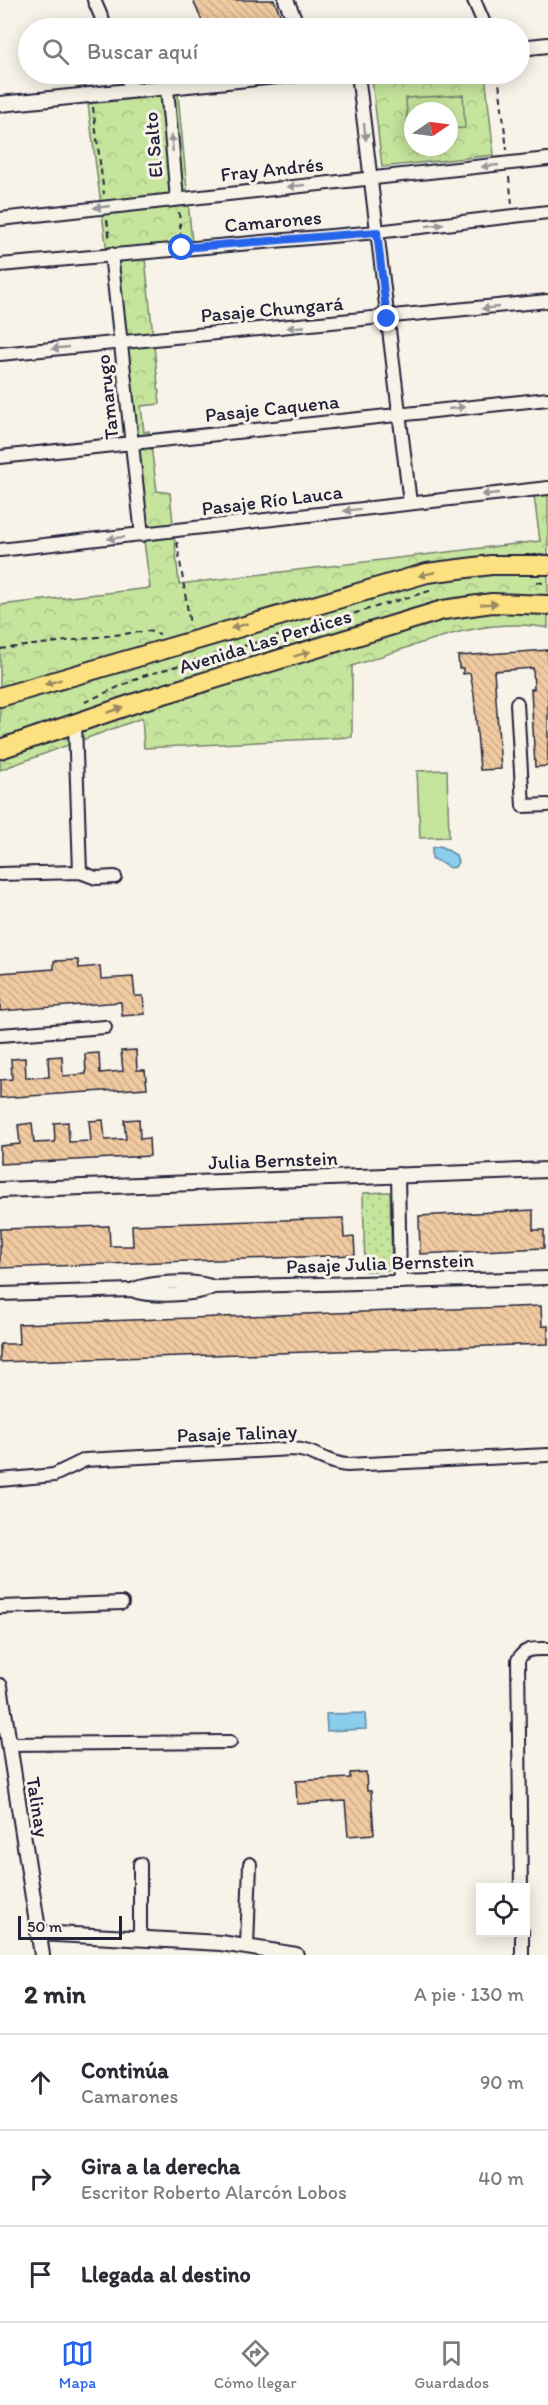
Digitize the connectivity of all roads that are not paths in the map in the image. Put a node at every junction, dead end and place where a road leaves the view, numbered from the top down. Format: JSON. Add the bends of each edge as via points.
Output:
{"nodes":[{"id":1,"x":94,"y":0,"type":"edge"},
{"id":2,"x":286,"y":0,"type":"edge"},
{"id":3,"x":474,"y":0,"type":"edge"},
{"id":4,"x":102,"y":18,"type":"edge"},
{"id":5,"x":294,"y":18,"type":"edge"},
{"id":6,"x":482,"y":18,"type":"edge"},
{"id":7,"x":548,"y":45,"type":"edge"},
{"id":8,"x":530,"y":47,"type":"edge"},
{"id":9,"x":130,"y":84,"type":"edge"},
{"id":10,"x":204,"y":84,"type":"edge"},
{"id":11,"x":359,"y":84,"type":"edge"},
{"id":12,"x":167,"y":88,"type":"junction"},
{"id":13,"x":133,"y":91,"type":"junction"},
{"id":14,"x":0,"y":104,"type":"edge"},
{"id":15,"x":548,"y":159,"type":"edge"},
{"id":16,"x":370,"y":178,"type":"junction"},
{"id":17,"x":177,"y":199,"type":"junction"},
{"id":18,"x":548,"y":212,"type":"edge"},
{"id":19,"x":0,"y":219,"type":"edge"},
{"id":20,"x":377,"y":232,"type":"junction"},
{"id":21,"x":111,"y":254,"type":"junction"},
{"id":22,"x":0,"y":265,"type":"edge"},
{"id":23,"x":548,"y":302,"type":"edge"},
{"id":24,"x":387,"y":319,"type":"junction"},
{"id":25,"x":121,"y":341,"type":"junction"},
{"id":26,"x":0,"y":354,"type":"edge"},
{"id":27,"x":548,"y":399,"type":"edge"},
{"id":28,"x":399,"y":415,"type":"junction"},
{"id":29,"x":132,"y":443,"type":"junction"},
{"id":30,"x":0,"y":457,"type":"edge"},
{"id":31,"x":548,"y":488,"type":"edge"},
{"id":32,"x":410,"y":503,"type":"junction"},
{"id":33,"x":142,"y":535,"type":"junction"},
{"id":34,"x":0,"y":550,"type":"edge"},
{"id":35,"x":548,"y":565,"type":"edge"},
{"id":36,"x":548,"y":605,"type":"edge"},
{"id":37,"x":0,"y":697,"type":"edge"},
{"id":38,"x":518,"y":703,"type":"dead end"},
{"id":39,"x":75,"y":724,"type":"junction"},
{"id":40,"x":0,"y":749,"type":"edge"},
{"id":41,"x":548,"y":805,"type":"edge"},
{"id":42,"x":80,"y":872,"type":"junction"},
{"id":43,"x":0,"y":874,"type":"edge"},
{"id":44,"x":115,"y":877,"type":"dead end"},
{"id":45,"x":105,"y":1028,"type":"dead end"},
{"id":46,"x":0,"y":1035,"type":"edge"},
{"id":47,"x":548,"y":1170,"type":"edge"},
{"id":48,"x":398,"y":1174,"type":"junction"},
{"id":49,"x":0,"y":1190,"type":"edge"},
{"id":50,"x":548,"y":1278,"type":"edge"},
{"id":51,"x":400,"y":1282,"type":"junction"},
{"id":52,"x":0,"y":1294,"type":"edge"},
{"id":53,"x":548,"y":1455,"type":"edge"},
{"id":54,"x":0,"y":1480,"type":"edge"},
{"id":55,"x":122,"y":1603,"type":"dead end"},
{"id":56,"x":0,"y":1607,"type":"edge"},
{"id":57,"x":548,"y":1649,"type":"edge"},
{"id":58,"x":0,"y":1686,"type":"edge"},
{"id":59,"x":230,"y":1742,"type":"dead end"},
{"id":60,"x":9,"y":1744,"type":"junction"},
{"id":61,"x":140,"y":1864,"type":"dead end"},
{"id":62,"x":249,"y":1864,"type":"dead end"},
{"id":63,"x":521,"y":1883,"type":"edge"},
{"id":64,"x":39,"y":1933,"type":"junction"},
{"id":65,"x":140,"y":1937,"type":"junction"},
{"id":66,"x":522,"y":1937,"type":"edge"},
{"id":67,"x":247,"y":1946,"type":"junction"},
{"id":68,"x":221,"y":1949,"type":"edge"},
{"id":69,"x":42,"y":1955,"type":"edge"},
{"id":70,"x":296,"y":1955,"type":"edge"},
{"id":71,"x":522,"y":1955,"type":"edge"}],
"edges":[{"from":1,"to":4,"type":"street"},
{"from":2,"to":5,"type":"street"},
{"from":3,"to":6,"type":"street"},
{"from":7,"to":8,"type":"street"},
{"from":9,"to":13,"type":"street"},
{"from":10,"to":12,"type":"street"},
{"from":11,"to":16,"type":"street","one_way":true},
{"from":12,"to":13,"type":"street"},
{"from":17,"to":12,"type":"street","name":"El Salto","one_way":true},
{"from":13,"to":14,"type":"street"},
{"from":15,"to":16,"type":"street","name":"Fray Andrés","one_way":true},
{"from":16,"to":17,"type":"street","name":"Fray Andrés","one_way":true},
{"from":16,"to":20,"type":"street"},
{"from":17,"to":19,"type":"street","name":"Fray Andrés","one_way":true},
{"from":20,"to":18,"type":"street","name":"Camarones","one_way":true},
{"from":20,"to":21,"type":"street","name":"Camarones"},
{"from":20,"to":24,"type":"street"},
{"from":21,"to":22,"type":"street","name":"Camarones"},
{"from":21,"to":25,"type":"street","name":"Tamarugo"},
{"from":23,"to":24,"type":"street","name":"Pasaje Chungará","one_way":true},
{"from":24,"to":25,"type":"street","name":"Pasaje Chungará","one_way":true},
{"from":24,"to":28,"type":"street"},
{"from":25,"to":26,"type":"street","name":"Pasaje Chungará","one_way":true},
{"from":25,"to":29,"type":"street","name":"Tamarugo"},
{"from":28,"to":27,"type":"street","name":"Pasaje Caquena","one_way":true},
{"from":28,"to":29,"type":"street","name":"Pasaje Caquena"},
{"from":28,"to":32,"type":"street"},
{"from":29,"to":30,"type":"street","name":"Pasaje Caquena"},
{"from":29,"to":33,"type":"street","name":"Tamarugo"},
{"from":31,"to":32,"type":"street","name":"Pasaje Río Lauca","one_way":true},
{"from":32,"to":33,"type":"street","name":"Pasaje Río Lauca","one_way":true},
{"from":33,"to":34,"type":"street","name":"Pasaje Río Lauca","one_way":true},
{"from":35,"to":37,"type":"main road","name":"Avenida Las Perdices","one_way":true,"via":[[491,565],[428,573]]},
{"from":39,"to":36,"type":"main road","name":"Avenida Las Perdices","one_way":true,"via":[[443,610],[492,603]]},
{"from":38,"to":41,"type":"street","via":[[524,806]]},
{"from":39,"to":40,"type":"main road","name":"Avenida Las Perdices"},
{"from":39,"to":42,"type":"street"},
{"from":42,"to":43,"type":"street"},
{"from":42,"to":44,"type":"street","via":[[96,878]]},
{"from":45,"to":46,"type":"street"},
{"from":47,"to":48,"type":"street","name":"Julia Bernstein"},
{"from":48,"to":49,"type":"street","name":"Julia Bernstein"},
{"from":48,"to":51,"type":"street"},
{"from":50,"to":51,"type":"street","name":"Pasaje Julia Bernstein"},
{"from":51,"to":52,"type":"street","name":"Pasaje Julia Bernstein","via":[[213,1287],[199,1292],[148,1294],[132,1290]]},
{"from":53,"to":54,"type":"street","name":"Pasaje Talinay","via":[[347,1465],[336,1464],[312,1451],[292,1449],[85,1460],[54,1475]]},
{"from":55,"to":56,"type":"street"},
{"from":57,"to":63,"type":"street","via":[[531,1649],[518,1660]]},
{"from":58,"to":60,"type":"street","name":"Talinay"},
{"from":59,"to":60,"type":"street"},
{"from":60,"to":64,"type":"street","name":"Talinay"},
{"from":61,"to":65,"type":"street"},
{"from":62,"to":67,"type":"street"},
{"from":64,"to":65,"type":"street"},
{"from":64,"to":69,"type":"street","name":"Talinay"},
{"from":65,"to":68,"type":"street"},
{"from":66,"to":71,"type":"street"},
{"from":67,"to":68,"type":"street"},
{"from":67,"to":70,"type":"street"}]}
